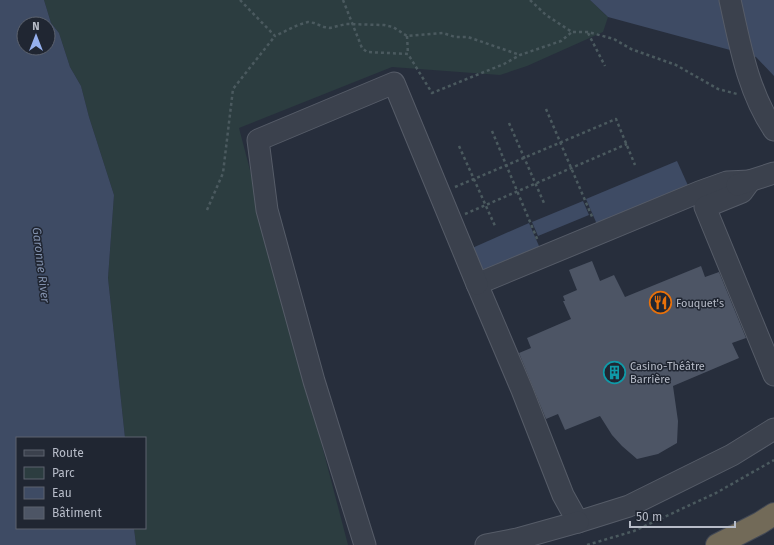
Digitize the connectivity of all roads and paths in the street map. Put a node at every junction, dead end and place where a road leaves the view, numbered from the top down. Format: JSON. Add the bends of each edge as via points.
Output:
{"nodes":[{"id":1,"x":240,"y":0,"type":"edge"},
{"id":2,"x":343,"y":0,"type":"edge"},
{"id":3,"x":530,"y":0,"type":"edge"},
{"id":4,"x":730,"y":0,"type":"edge"},
{"id":5,"x":353,"y":23,"type":"junction"},
{"id":6,"x":572,"y":32,"type":"junction"},
{"id":7,"x":588,"y":32,"type":"junction"},
{"id":8,"x":275,"y":36,"type":"junction"},
{"id":9,"x":407,"y":36,"type":"junction"},
{"id":10,"x":408,"y":54,"type":"junction"},
{"id":11,"x":520,"y":55,"type":"junction"},
{"id":12,"x":605,"y":66,"type":"dead end"},
{"id":13,"x":755,"y":93,"type":"junction"},
{"id":14,"x":546,"y":109,"type":"dead end"},
{"id":15,"x":509,"y":124,"type":"dead end"},
{"id":16,"x":774,"y":130,"type":"edge"},
{"id":17,"x":492,"y":131,"type":"dead end"},
{"id":18,"x":560,"y":142,"type":"junction"},
{"id":19,"x":627,"y":144,"type":"junction"},
{"id":20,"x":459,"y":146,"type":"dead end"},
{"id":21,"x":524,"y":157,"type":"junction"},
{"id":22,"x":506,"y":165,"type":"junction"},
{"id":23,"x":635,"y":165,"type":"dead end"},
{"id":24,"x":571,"y":168,"type":"junction"},
{"id":25,"x":774,"y":172,"type":"edge"},
{"id":26,"x":474,"y":178,"type":"junction"},
{"id":27,"x":535,"y":184,"type":"junction"},
{"id":28,"x":517,"y":191,"type":"junction"},
{"id":29,"x":439,"y":193,"type":"junction"},
{"id":30,"x":702,"y":199,"type":"junction"},
{"id":31,"x":544,"y":203,"type":"dead end"},
{"id":32,"x":486,"y":205,"type":"junction"},
{"id":33,"x":207,"y":210,"type":"dead end"},
{"id":34,"x":449,"y":216,"type":"junction"},
{"id":35,"x":495,"y":226,"type":"dead end"},
{"id":36,"x":600,"y":234,"type":"junction"},
{"id":37,"x":545,"y":256,"type":"junction"},
{"id":38,"x":479,"y":287,"type":"junction"},
{"id":39,"x":774,"y":375,"type":"edge"},
{"id":40,"x":774,"y":429,"type":"edge"},
{"id":41,"x":774,"y":460,"type":"edge"},
{"id":42,"x":774,"y":514,"type":"edge"},
{"id":43,"x":578,"y":522,"type":"junction"},
{"id":44,"x":365,"y":545,"type":"edge"},
{"id":45,"x":486,"y":545,"type":"edge"},
{"id":46,"x":587,"y":545,"type":"edge"},
{"id":47,"x":717,"y":545,"type":"edge"}],
"edges":[{"from":1,"to":8,"type":"path"},
{"from":2,"to":5,"type":"path"},
{"from":3,"to":6,"type":"path","via":[[546,15]]},
{"from":4,"to":13,"type":"street","via":[[744,62]]},
{"from":5,"to":8,"type":"path","via":[[330,28],[308,22]]},
{"from":5,"to":9,"type":"path","via":[[393,27]]},
{"from":5,"to":10,"type":"path","via":[[362,48],[367,52]]},
{"from":6,"to":7,"type":"path"},
{"from":6,"to":11,"type":"path","via":[[561,41]]},
{"from":7,"to":12,"type":"path"},
{"from":7,"to":13,"type":"path","via":[[614,39],[631,49],[676,65],[718,89],[745,96]]},
{"from":8,"to":33,"type":"path","via":[[233,89],[223,173]]},
{"from":9,"to":10,"type":"path"},
{"from":9,"to":11,"type":"path","via":[[443,33],[455,37],[468,37]]},
{"from":10,"to":11,"type":"path","via":[[432,92],[504,64]]},
{"from":13,"to":16,"type":"street"},
{"from":14,"to":18,"type":"path"},
{"from":15,"to":21,"type":"path"},
{"from":17,"to":22,"type":"path"},
{"from":18,"to":19,"type":"path","via":[[616,119]]},
{"from":18,"to":21,"type":"path"},
{"from":18,"to":24,"type":"path"},
{"from":19,"to":23,"type":"path"},
{"from":19,"to":24,"type":"path"},
{"from":20,"to":26,"type":"path"},
{"from":21,"to":22,"type":"path"},
{"from":21,"to":27,"type":"path"},
{"from":22,"to":26,"type":"path"},
{"from":22,"to":28,"type":"path"},
{"from":24,"to":27,"type":"path"},
{"from":24,"to":36,"type":"path"},
{"from":25,"to":30,"type":"street","via":[[750,181],[721,183]]},
{"from":26,"to":29,"type":"path"},
{"from":26,"to":32,"type":"path"},
{"from":27,"to":28,"type":"path"},
{"from":27,"to":31,"type":"path"},
{"from":28,"to":32,"type":"path"},
{"from":28,"to":37,"type":"path"},
{"from":29,"to":34,"type":"street"},
{"from":29,"to":44,"type":"street","via":[[394,83],[258,140],[267,210],[314,381]]},
{"from":30,"to":36,"type":"street"},
{"from":30,"to":38,"type":"street","via":[[619,232],[605,245],[550,268],[530,270]]},
{"from":30,"to":39,"type":"street"},
{"from":32,"to":34,"type":"path","via":[[458,217]]},
{"from":32,"to":35,"type":"path"},
{"from":34,"to":38,"type":"street"},
{"from":36,"to":37,"type":"street"},
{"from":37,"to":38,"type":"street"},
{"from":38,"to":43,"type":"street","via":[[563,495]]},
{"from":40,"to":43,"type":"street","via":[[732,455],[629,506]]},
{"from":41,"to":46,"type":"path","via":[[716,493],[634,531]]},
{"from":42,"to":47,"type":"highway"},
{"from":43,"to":45,"type":"street"}]}
